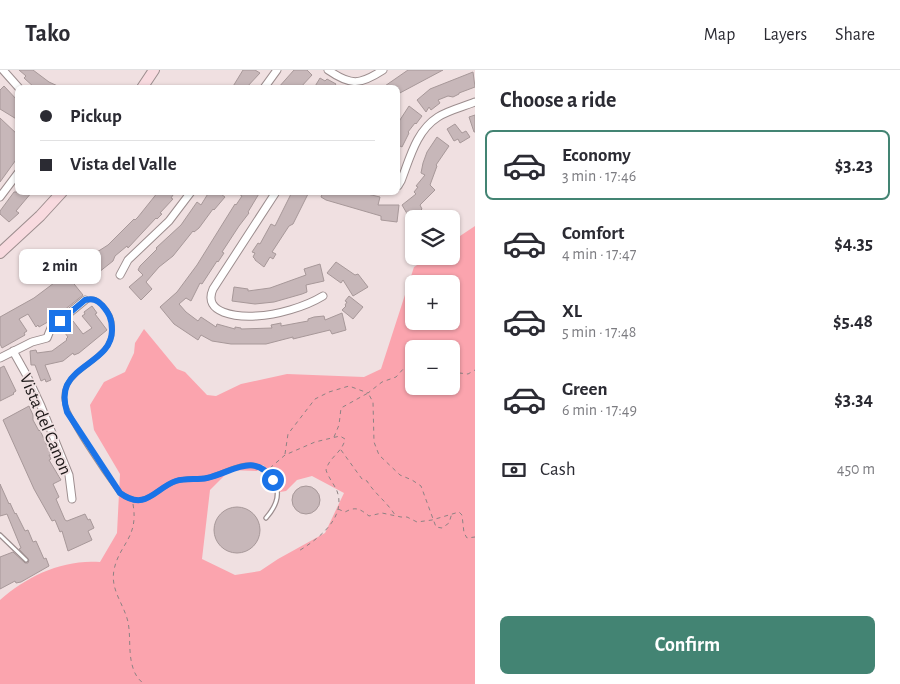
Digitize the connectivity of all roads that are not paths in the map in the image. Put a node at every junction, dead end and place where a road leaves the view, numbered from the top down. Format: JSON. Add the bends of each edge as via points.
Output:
{"nodes":[{"id":1,"x":3,"y":70,"type":"edge"},
{"id":2,"x":154,"y":70,"type":"edge"},
{"id":3,"x":277,"y":70,"type":"edge"},
{"id":4,"x":328,"y":70,"type":"edge"},
{"id":5,"x":384,"y":70,"type":"edge"},
{"id":6,"x":16,"y":85,"type":"edge"},
{"id":7,"x":144,"y":85,"type":"edge"},
{"id":8,"x":266,"y":85,"type":"edge"},
{"id":9,"x":475,"y":102,"type":"edge"},
{"id":10,"x":15,"y":177,"type":"edge"},
{"id":11,"x":400,"y":183,"type":"edge"},
{"id":12,"x":59,"y":195,"type":"edge"},
{"id":13,"x":189,"y":195,"type":"edge"},
{"id":14,"x":274,"y":195,"type":"edge"},
{"id":15,"x":0,"y":197,"type":"edge"},
{"id":16,"x":0,"y":253,"type":"edge"},
{"id":17,"x":120,"y":276,"type":"dead end"},
{"id":18,"x":323,"y":296,"type":"dead end"},
{"id":19,"x":85,"y":300,"type":"joint"},
{"id":20,"x":12,"y":352,"type":"junction"},
{"id":21,"x":0,"y":358,"type":"edge"},
{"id":22,"x":72,"y":499,"type":"dead end"},
{"id":23,"x":266,"y":518,"type":"dead end"},
{"id":24,"x":0,"y":535,"type":"edge"},
{"id":25,"x":26,"y":560,"type":"dead end"}],
"edges":[{"from":1,"to":6,"type":"street"},
{"from":2,"to":7,"type":"main road"},
{"from":3,"to":8,"type":"street"},
{"from":4,"to":5,"type":"street","via":[[344,81],[356,83]]},
{"from":9,"to":11,"type":"street","via":[[437,117],[426,128],[415,144]]},
{"from":10,"to":15,"type":"street"},
{"from":12,"to":16,"type":"main road"},
{"from":13,"to":17,"type":"street","via":[[169,221],[128,260]]},
{"from":14,"to":18,"type":"street","via":[[213,290],[211,303],[224,312],[256,316],[313,302]]},
{"from":19,"to":20,"type":"street","via":[[52,328],[47,338]]},
{"from":19,"to":23,"type":"lane","via":[[94,299],[108,311],[112,334],[108,348],[69,382],[64,405],[116,488],[133,499],[144,499],[176,481],[205,478],[246,465],[256,466],[266,472],[276,485],[278,494],[274,508]]},
{"from":20,"to":21,"type":"street"},
{"from":20,"to":22,"type":"street","name":"Vista del Canon","via":[[45,414],[69,475]]},
{"from":24,"to":25,"type":"lane"}]}
